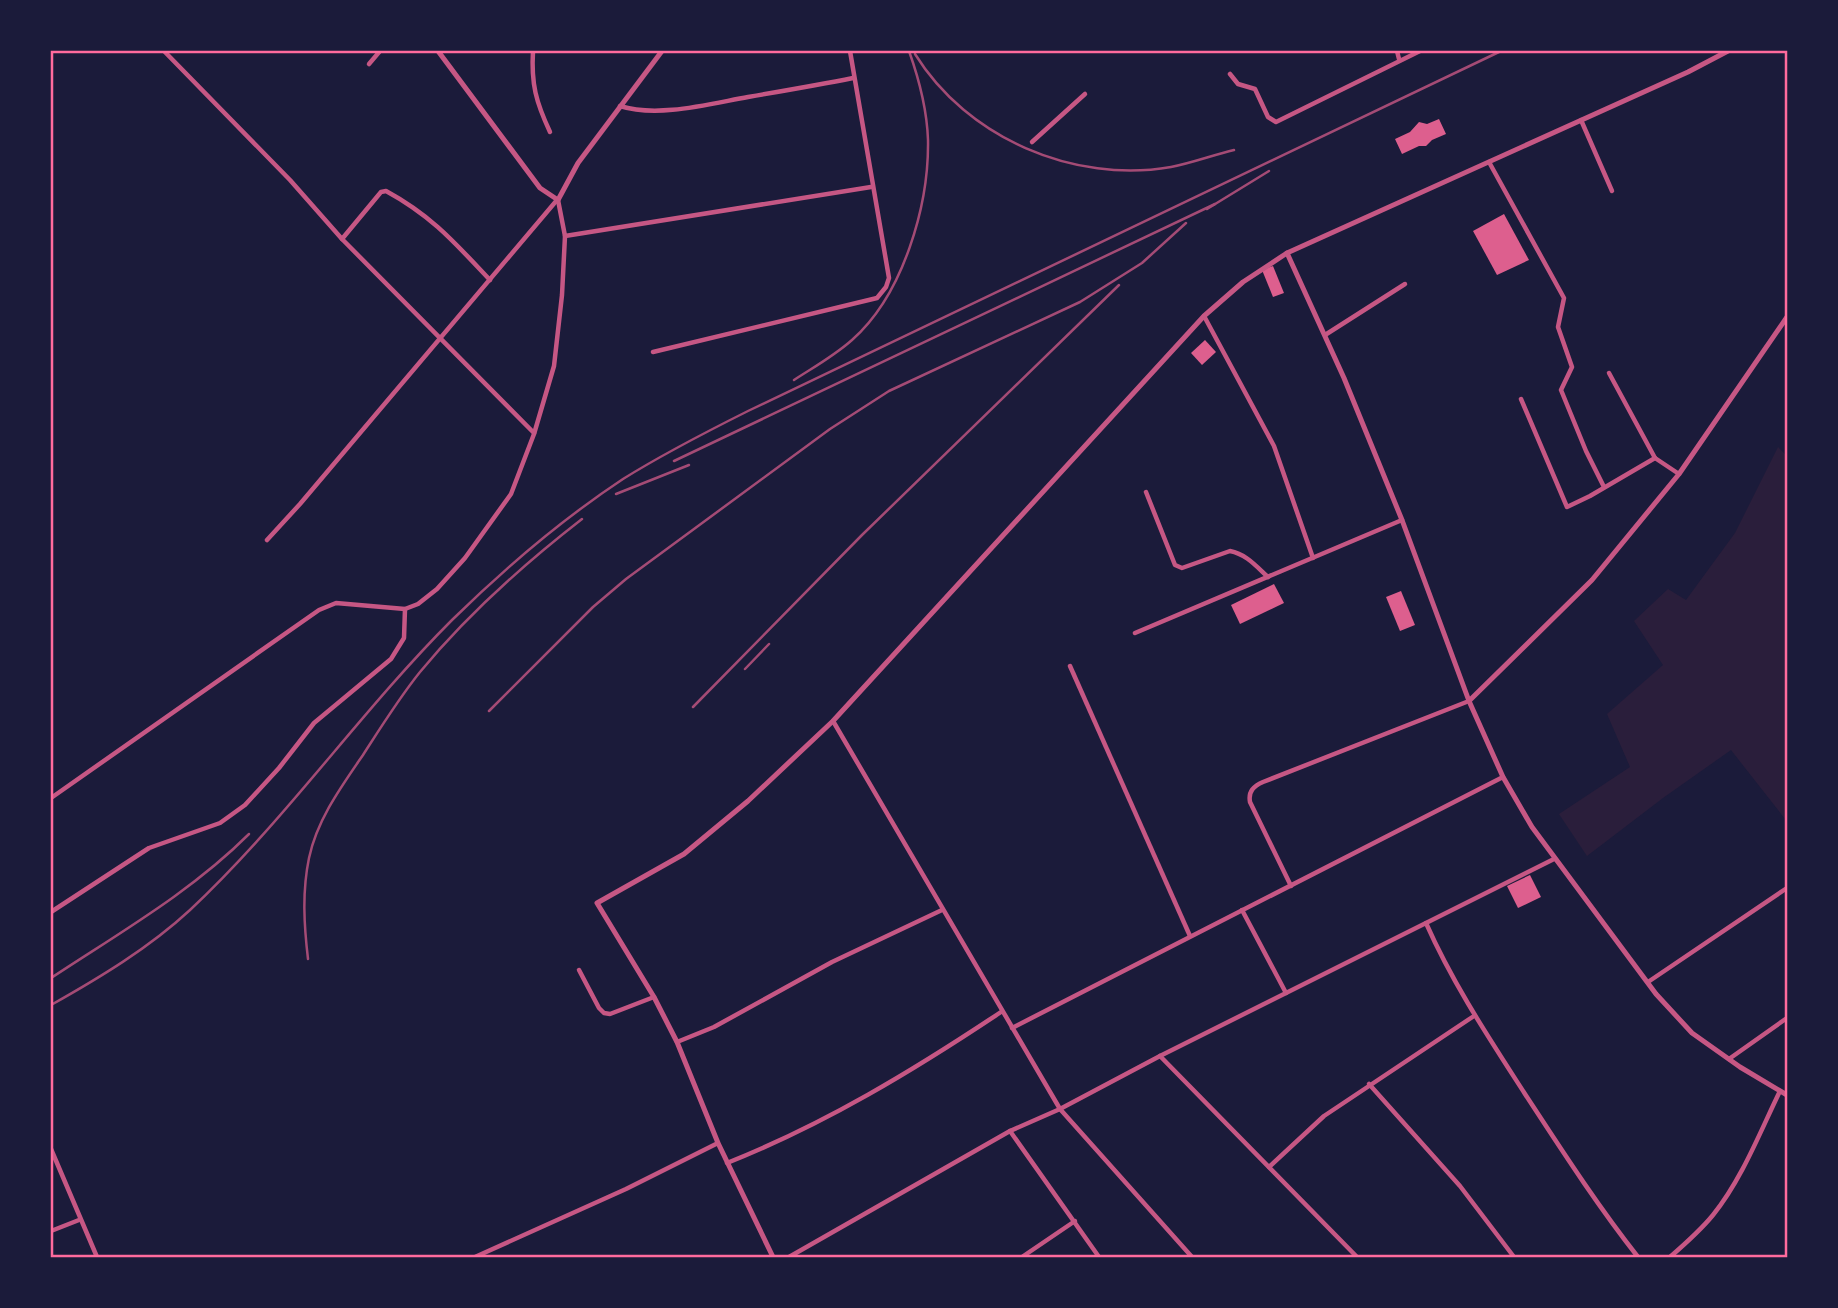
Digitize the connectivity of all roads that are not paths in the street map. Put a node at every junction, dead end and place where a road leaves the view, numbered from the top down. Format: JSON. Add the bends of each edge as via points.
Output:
{"nodes":[{"id":1,"x":164,"y":51,"type":"edge"},
{"id":2,"x":380,"y":51,"type":"edge"},
{"id":3,"x":438,"y":51,"type":"edge"},
{"id":4,"x":533,"y":51,"type":"edge"},
{"id":5,"x":662,"y":51,"type":"edge"},
{"id":6,"x":850,"y":51,"type":"edge"},
{"id":7,"x":1397,"y":51,"type":"edge"},
{"id":8,"x":1420,"y":51,"type":"edge"},
{"id":9,"x":1728,"y":51,"type":"edge"},
{"id":10,"x":1399,"y":59,"type":"junction"},
{"id":11,"x":369,"y":64,"type":"dead end"},
{"id":12,"x":1230,"y":74,"type":"dead end"},
{"id":13,"x":853,"y":78,"type":"junction"},
{"id":14,"x":1085,"y":94,"type":"dead end"},
{"id":15,"x":620,"y":106,"type":"junction"},
{"id":16,"x":1581,"y":120,"type":"junction"},
{"id":17,"x":550,"y":132,"type":"dead end"},
{"id":18,"x":1032,"y":142,"type":"dead end"},
{"id":19,"x":1489,"y":162,"type":"junction"},
{"id":20,"x":872,"y":187,"type":"junction"},
{"id":21,"x":1612,"y":191,"type":"dead end"},
{"id":22,"x":558,"y":200,"type":"junction"},
{"id":23,"x":565,"y":236,"type":"junction"},
{"id":24,"x":342,"y":239,"type":"junction"},
{"id":25,"x":1287,"y":253,"type":"junction"},
{"id":26,"x":490,"y":280,"type":"junction"},
{"id":27,"x":1405,"y":284,"type":"dead end"},
{"id":28,"x":1204,"y":316,"type":"junction"},
{"id":29,"x":1787,"y":317,"type":"edge"},
{"id":30,"x":1325,"y":335,"type":"junction"},
{"id":31,"x":439,"y":339,"type":"junction"},
{"id":32,"x":653,"y":352,"type":"dead end"},
{"id":33,"x":1608,"y":373,"type":"dead end"},
{"id":34,"x":1521,"y":399,"type":"dead end"},
{"id":35,"x":534,"y":434,"type":"junction"},
{"id":36,"x":1655,"y":457,"type":"junction"},
{"id":37,"x":1679,"y":474,"type":"junction"},
{"id":38,"x":1604,"y":487,"type":"junction"},
{"id":39,"x":1146,"y":492,"type":"dead end"},
{"id":40,"x":1402,"y":520,"type":"junction"},
{"id":41,"x":267,"y":540,"type":"dead end"},
{"id":42,"x":1313,"y":558,"type":"junction"},
{"id":43,"x":1268,"y":577,"type":"junction"},
{"id":44,"x":405,"y":609,"type":"junction"},
{"id":45,"x":1135,"y":633,"type":"dead end"},
{"id":46,"x":1070,"y":666,"type":"dead end"},
{"id":47,"x":1469,"y":701,"type":"junction"},
{"id":48,"x":833,"y":721,"type":"junction"},
{"id":49,"x":1503,"y":777,"type":"junction"},
{"id":50,"x":51,"y":798,"type":"edge"},
{"id":51,"x":1554,"y":859,"type":"junction"},
{"id":52,"x":1291,"y":886,"type":"junction"},
{"id":53,"x":1787,"y":888,"type":"edge"},
{"id":54,"x":942,"y":909,"type":"junction"},
{"id":55,"x":1242,"y":910,"type":"junction"},
{"id":56,"x":51,"y":912,"type":"edge"},
{"id":57,"x":1426,"y":923,"type":"junction"},
{"id":58,"x":1190,"y":936,"type":"junction"},
{"id":59,"x":579,"y":970,"type":"dead end"},
{"id":60,"x":1648,"y":982,"type":"junction"},
{"id":61,"x":1286,"y":993,"type":"junction"},
{"id":62,"x":654,"y":997,"type":"junction"},
{"id":63,"x":1002,"y":1012,"type":"junction"},
{"id":64,"x":1474,"y":1016,"type":"junction"},
{"id":65,"x":1787,"y":1018,"type":"edge"},
{"id":66,"x":1012,"y":1028,"type":"junction"},
{"id":67,"x":677,"y":1042,"type":"junction"},
{"id":68,"x":1160,"y":1056,"type":"junction"},
{"id":69,"x":1729,"y":1059,"type":"junction"},
{"id":70,"x":1369,"y":1084,"type":"junction"},
{"id":71,"x":1780,"y":1091,"type":"junction"},
{"id":72,"x":1787,"y":1095,"type":"edge"},
{"id":73,"x":1060,"y":1109,"type":"junction"},
{"id":74,"x":1010,"y":1131,"type":"junction"},
{"id":75,"x":718,"y":1143,"type":"junction"},
{"id":76,"x":51,"y":1153,"type":"edge"},
{"id":77,"x":727,"y":1163,"type":"junction"},
{"id":78,"x":1269,"y":1167,"type":"junction"},
{"id":79,"x":79,"y":1220,"type":"junction"},
{"id":80,"x":1075,"y":1221,"type":"junction"},
{"id":81,"x":51,"y":1231,"type":"edge"},
{"id":82,"x":97,"y":1257,"type":"edge"},
{"id":83,"x":477,"y":1257,"type":"edge"},
{"id":84,"x":772,"y":1257,"type":"edge"},
{"id":85,"x":789,"y":1257,"type":"edge"},
{"id":86,"x":1022,"y":1257,"type":"edge"},
{"id":87,"x":1100,"y":1257,"type":"edge"},
{"id":88,"x":1192,"y":1257,"type":"edge"},
{"id":89,"x":1357,"y":1257,"type":"edge"},
{"id":90,"x":1514,"y":1257,"type":"edge"},
{"id":91,"x":1637,"y":1257,"type":"edge"},
{"id":92,"x":1670,"y":1257,"type":"edge"}],
"edges":[{"from":1,"to":24,"type":"street"},
{"from":2,"to":11,"type":"street"},
{"from":3,"to":22,"type":"street","via":[[540,188]]},
{"from":4,"to":17,"type":"street","via":[[536,102]]},
{"from":5,"to":15,"type":"street"},
{"from":6,"to":13,"type":"street"},
{"from":7,"to":10,"type":"street"},
{"from":8,"to":10,"type":"street"},
{"from":9,"to":16,"type":"street"},
{"from":10,"to":12,"type":"street","via":[[1276,122],[1268,117],[1255,89],[1239,85]]},
{"from":13,"to":15,"type":"street","via":[[671,109],[644,111]]},
{"from":13,"to":20,"type":"street"},
{"from":14,"to":18,"type":"street"},
{"from":15,"to":22,"type":"street","via":[[578,163]]},
{"from":16,"to":19,"type":"street"},
{"from":16,"to":21,"type":"street"},
{"from":19,"to":25,"type":"street"},
{"from":19,"to":38,"type":"street","via":[[1564,298],[1558,327],[1572,367],[1561,390]]},
{"from":20,"to":23,"type":"street"},
{"from":20,"to":32,"type":"street","via":[[889,278],[877,298]]},
{"from":22,"to":23,"type":"street"},
{"from":22,"to":26,"type":"street"},
{"from":23,"to":35,"type":"street","via":[[554,366]]},
{"from":24,"to":26,"type":"street","via":[[386,191],[435,223]]},
{"from":24,"to":31,"type":"street"},
{"from":25,"to":28,"type":"street","via":[[1243,282]]},
{"from":25,"to":30,"type":"street"},
{"from":26,"to":31,"type":"street"},
{"from":27,"to":30,"type":"street"},
{"from":28,"to":42,"type":"street","via":[[1274,446]]},
{"from":28,"to":48,"type":"street"},
{"from":29,"to":37,"type":"street"},
{"from":30,"to":40,"type":"street"},
{"from":31,"to":35,"type":"street"},
{"from":31,"to":41,"type":"street"},
{"from":33,"to":36,"type":"street"},
{"from":34,"to":38,"type":"street","via":[[1566,506]]},
{"from":35,"to":44,"type":"street","via":[[511,494],[465,558],[437,589]]},
{"from":36,"to":37,"type":"street"},
{"from":36,"to":38,"type":"street"},
{"from":37,"to":47,"type":"street","via":[[1592,580]]},
{"from":39,"to":43,"type":"street","via":[[1175,565],[1182,568],[1235,551]]},
{"from":40,"to":42,"type":"street"},
{"from":40,"to":47,"type":"street"},
{"from":42,"to":43,"type":"street"},
{"from":43,"to":45,"type":"street"},
{"from":44,"to":50,"type":"street","via":[[336,603],[319,610]]},
{"from":44,"to":56,"type":"street","via":[[404,638],[391,659],[314,723],[245,805],[220,823],[149,848]]},
{"from":46,"to":58,"type":"street"},
{"from":47,"to":49,"type":"street"},
{"from":47,"to":52,"type":"street","via":[[1253,788],[1250,802]]},
{"from":48,"to":54,"type":"street"},
{"from":48,"to":62,"type":"street","via":[[684,854],[597,903]]},
{"from":49,"to":51,"type":"street"},
{"from":49,"to":52,"type":"street"},
{"from":51,"to":57,"type":"street"},
{"from":51,"to":60,"type":"street"},
{"from":52,"to":55,"type":"street"},
{"from":53,"to":60,"type":"street"},
{"from":54,"to":63,"type":"street"},
{"from":54,"to":67,"type":"street"},
{"from":55,"to":58,"type":"street"},
{"from":55,"to":61,"type":"street"},
{"from":57,"to":61,"type":"street"},
{"from":57,"to":64,"type":"street"},
{"from":58,"to":66,"type":"street"},
{"from":59,"to":62,"type":"street","via":[[604,1013]]},
{"from":60,"to":69,"type":"street","via":[[1692,1033]]},
{"from":61,"to":68,"type":"street"},
{"from":62,"to":67,"type":"street"},
{"from":63,"to":66,"type":"street"},
{"from":63,"to":77,"type":"street","via":[[862,1099],[780,1142]]},
{"from":64,"to":70,"type":"street"},
{"from":64,"to":91,"type":"street"},
{"from":65,"to":69,"type":"street"},
{"from":66,"to":73,"type":"street"},
{"from":67,"to":75,"type":"street"},
{"from":68,"to":73,"type":"street"},
{"from":68,"to":78,"type":"street"},
{"from":69,"to":71,"type":"street"},
{"from":70,"to":78,"type":"street","via":[[1324,1116]]},
{"from":70,"to":90,"type":"street","via":[[1460,1186]]},
{"from":71,"to":72,"type":"street"},
{"from":71,"to":92,"type":"street","via":[[1715,1213]]},
{"from":73,"to":74,"type":"street"},
{"from":73,"to":88,"type":"street"},
{"from":74,"to":80,"type":"street"},
{"from":74,"to":85,"type":"street"},
{"from":75,"to":77,"type":"street"},
{"from":75,"to":83,"type":"street"},
{"from":76,"to":79,"type":"street"},
{"from":77,"to":84,"type":"street"},
{"from":78,"to":89,"type":"street"},
{"from":79,"to":81,"type":"street"},
{"from":79,"to":82,"type":"street"},
{"from":80,"to":86,"type":"street"},
{"from":80,"to":87,"type":"street"}]}
